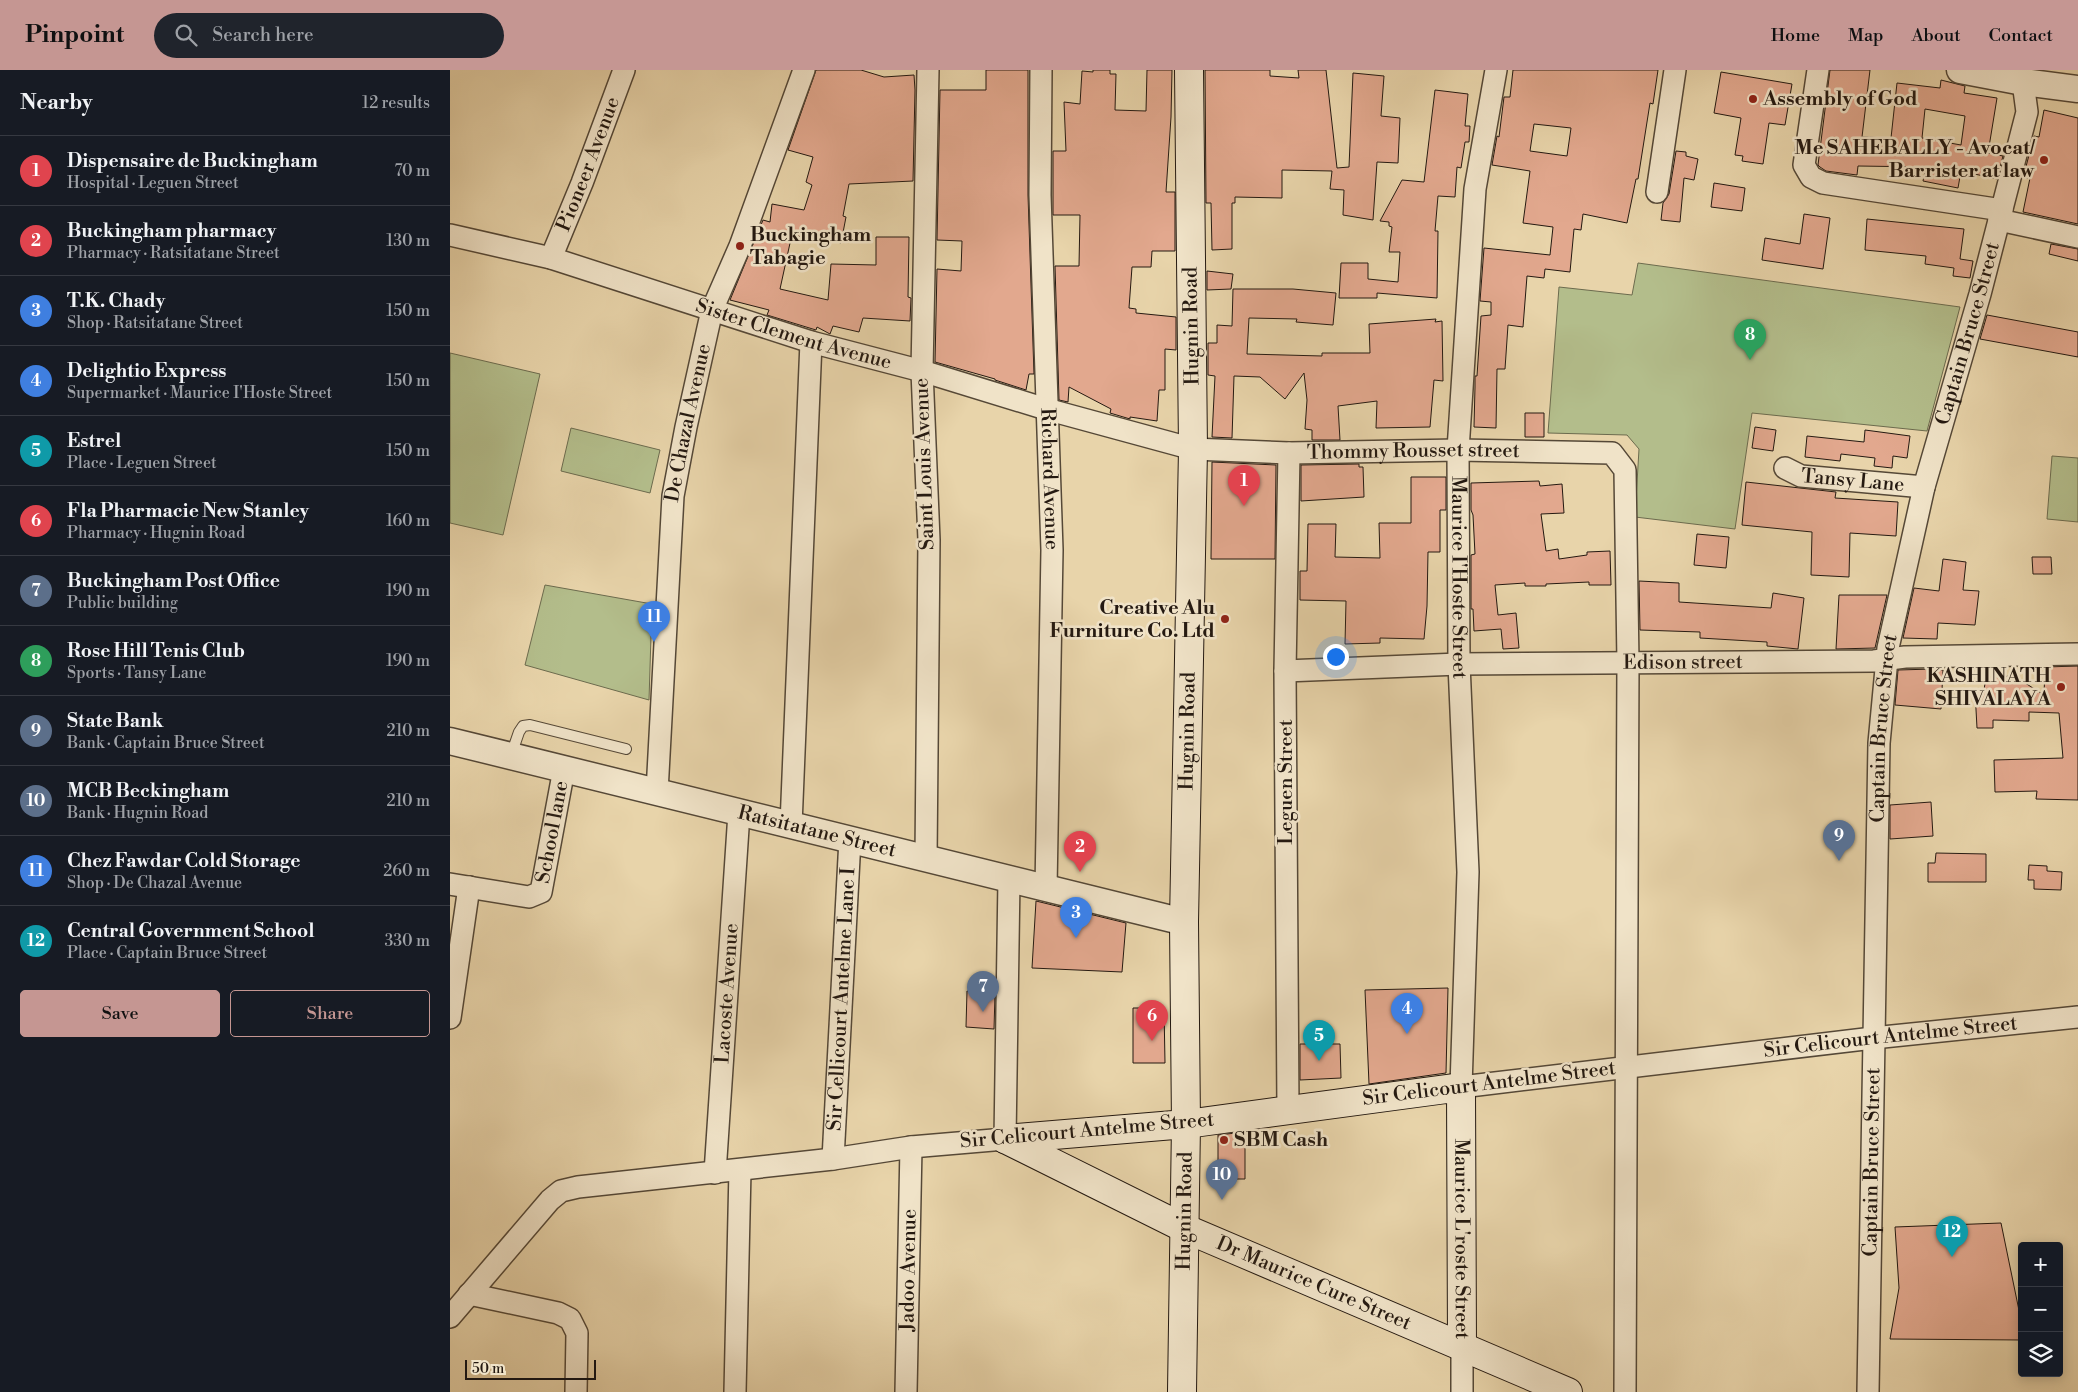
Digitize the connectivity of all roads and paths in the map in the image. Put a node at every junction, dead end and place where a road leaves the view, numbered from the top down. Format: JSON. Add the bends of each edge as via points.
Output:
{"nodes":[{"id":1,"x":624,"y":70,"type":"edge"},
{"id":2,"x":804,"y":70,"type":"edge"},
{"id":3,"x":928,"y":70,"type":"edge"},
{"id":4,"x":1041,"y":70,"type":"edge"},
{"id":5,"x":1190,"y":70,"type":"edge"},
{"id":6,"x":1496,"y":70,"type":"edge"},
{"id":7,"x":1675,"y":70,"type":"edge"},
{"id":8,"x":1818,"y":70,"type":"edge"},
{"id":9,"x":1960,"y":70,"type":"edge"},
{"id":10,"x":2010,"y":77,"type":"edge"},
{"id":11,"x":2078,"y":89,"type":"edge"},
{"id":12,"x":1657,"y":192,"type":"dead end"},
{"id":13,"x":2000,"y":215,"type":"junction"},
{"id":14,"x":450,"y":235,"type":"edge"},
{"id":15,"x":2078,"y":236,"type":"edge"},
{"id":16,"x":551,"y":258,"type":"junction"},
{"id":17,"x":712,"y":310,"type":"junction"},
{"id":18,"x":811,"y":342,"type":"junction"},
{"id":19,"x":922,"y":371,"type":"junction"},
{"id":20,"x":1046,"y":409,"type":"junction"},
{"id":21,"x":1194,"y":449,"type":"junction"},
{"id":22,"x":1458,"y":450,"type":"junction"},
{"id":23,"x":1289,"y":453,"type":"junction"},
{"id":24,"x":1784,"y":468,"type":"dead end"},
{"id":25,"x":1924,"y":488,"type":"junction"},
{"id":26,"x":2078,"y":654,"type":"edge"},
{"id":27,"x":1886,"y":660,"type":"junction"},
{"id":28,"x":1628,"y":662,"type":"junction"},
{"id":29,"x":1459,"y":664,"type":"junction"},
{"id":30,"x":1286,"y":671,"type":"junction"},
{"id":31,"x":450,"y":741,"type":"edge"},
{"id":32,"x":626,"y":749,"type":"dead end"},
{"id":33,"x":510,"y":756,"type":"junction"},
{"id":34,"x":564,"y":769,"type":"junction"},
{"id":35,"x":657,"y":792,"type":"junction"},
{"id":36,"x":739,"y":812,"type":"junction"},
{"id":37,"x":791,"y":825,"type":"junction"},
{"id":38,"x":850,"y":840,"type":"junction"},
{"id":39,"x":926,"y":858,"type":"junction"},
{"id":40,"x":1009,"y":879,"type":"junction"},
{"id":41,"x":459,"y":886,"type":"edge"},
{"id":42,"x":1046,"y":888,"type":"junction"},
{"id":43,"x":1184,"y":922,"type":"junction"},
{"id":44,"x":2078,"y":1017,"type":"edge"},
{"id":45,"x":450,"y":1018,"type":"edge"},
{"id":46,"x":1873,"y":1038,"type":"junction"},
{"id":47,"x":1626,"y":1067,"type":"junction"},
{"id":48,"x":1461,"y":1087,"type":"junction"},
{"id":49,"x":1288,"y":1110,"type":"junction"},
{"id":50,"x":1186,"y":1124,"type":"junction"},
{"id":51,"x":1005,"y":1139,"type":"junction"},
{"id":52,"x":911,"y":1147,"type":"junction"},
{"id":53,"x":832,"y":1160,"type":"junction"},
{"id":54,"x":740,"y":1170,"type":"junction"},
{"id":55,"x":716,"y":1173,"type":"junction"},
{"id":56,"x":1184,"y":1228,"type":"junction"},
{"id":57,"x":469,"y":1294,"type":"junction"},
{"id":58,"x":450,"y":1318,"type":"edge"},
{"id":59,"x":1462,"y":1346,"type":"junction"},
{"id":60,"x":576,"y":1392,"type":"edge"},
{"id":61,"x":735,"y":1392,"type":"edge"},
{"id":62,"x":906,"y":1392,"type":"edge"},
{"id":63,"x":1182,"y":1392,"type":"edge"},
{"id":64,"x":1462,"y":1392,"type":"edge"},
{"id":65,"x":1568,"y":1392,"type":"edge"},
{"id":66,"x":1625,"y":1392,"type":"edge"},
{"id":67,"x":1868,"y":1392,"type":"edge"}],
"edges":[{"from":1,"to":16,"type":"street","name":"Pioneer Avenue"},
{"from":2,"to":17,"type":"street","name":"De Chazal Avenue","via":[[740,246]]},
{"from":3,"to":19,"type":"street","name":"Saint Louis Avenue"},
{"from":4,"to":20,"type":"street","name":"Richard Avenue","via":[[1040,195]]},
{"from":5,"to":21,"type":"main road","name":"Hugnin Road"},
{"from":6,"to":22,"type":"street","name":"Maurice I'Hoste Street","via":[[1475,189]]},
{"from":7,"to":12,"type":"street"},
{"from":8,"to":13,"type":"street","via":[[1804,165],[1810,177],[1823,183]]},
{"from":9,"to":10,"type":"street"},
{"from":10,"to":11,"type":"street"},
{"from":10,"to":13,"type":"street","name":"Captain Bruce Street","via":[[2027,112]]},
{"from":13,"to":15,"type":"street"},
{"from":13,"to":25,"type":"street","name":"Captain Bruce Street"},
{"from":14,"to":16,"type":"street","name":"Sister Clement Avenue"},
{"from":16,"to":17,"type":"street","name":"Sister Clement Avenue"},
{"from":17,"to":18,"type":"street","name":"Sister Clement Avenue"},
{"from":17,"to":35,"type":"street","name":"De Chazal Avenue","via":[[673,496]]},
{"from":18,"to":19,"type":"street","name":"Sister Clement Avenue"},
{"from":18,"to":37,"type":"street"},
{"from":19,"to":20,"type":"street","name":"Sister Clement Avenue"},
{"from":19,"to":39,"type":"street","name":"Saint Louis Avenue","via":[[929,540]]},
{"from":20,"to":21,"type":"street","name":"Sister Clement Avenue"},
{"from":20,"to":42,"type":"street","name":"Richard Avenue","via":[[1052,550]]},
{"from":21,"to":23,"type":"street","name":"Thommy Rousset street"},
{"from":21,"to":43,"type":"main road","name":"Hugnin Road"},
{"from":22,"to":23,"type":"street","name":"Thommy Rousset street"},
{"from":22,"to":28,"type":"street","name":"Thommy Rousset street","via":[[1612,453],[1625,470]]},
{"from":22,"to":29,"type":"street","name":"Maurice I'Hoste Street"},
{"from":23,"to":30,"type":"street","name":"Leguen Street"},
{"from":24,"to":25,"type":"street","name":"Tansy Lane","via":[[1801,476]]},
{"from":25,"to":27,"type":"street","name":"Captain Bruce Street"},
{"from":26,"to":27,"type":"street","name":"Edison street"},
{"from":27,"to":28,"type":"street","name":"Edison street"},
{"from":27,"to":46,"type":"street","name":"Captain Bruce Street","via":[[1879,744]]},
{"from":28,"to":29,"type":"street","name":"Edison street"},
{"from":28,"to":47,"type":"street"},
{"from":29,"to":30,"type":"street","name":"Edison street"},
{"from":29,"to":48,"type":"street","name":"Maurice I'Hoste Street","via":[[1468,872]]},
{"from":30,"to":49,"type":"street","name":"Leguen Street"},
{"from":31,"to":33,"type":"street","name":"Ratsitatane Street"},
{"from":32,"to":33,"type":"lane","via":[[530,725],[523,726],[519,732]]},
{"from":33,"to":34,"type":"street","name":"Ratsitatane Street"},
{"from":34,"to":35,"type":"street","name":"Ratsitatane Street"},
{"from":34,"to":41,"type":"street","name":"School lane","via":[[541,892],[529,897]]},
{"from":35,"to":36,"type":"street","name":"Ratsitatane Street"},
{"from":36,"to":37,"type":"street","name":"Ratsitatane Street"},
{"from":36,"to":55,"type":"street","name":"Lacoste Avenue"},
{"from":37,"to":38,"type":"street","name":"Ratsitatane Street"},
{"from":38,"to":39,"type":"street","name":"Ratsitatane Street"},
{"from":38,"to":53,"type":"street","name":"Sir Cellicourt Antelme Lane I"},
{"from":39,"to":40,"type":"street","name":"Ratsitatane Street"},
{"from":40,"to":42,"type":"street","name":"Ratsitatane Street"},
{"from":40,"to":51,"type":"street"},
{"from":41,"to":45,"type":"street"},
{"from":42,"to":43,"type":"street","name":"Ratsitatane Street"},
{"from":43,"to":50,"type":"main road","name":"Hugnin Road"},
{"from":44,"to":46,"type":"street","name":"Sir Celicourt Antelme Street"},
{"from":46,"to":47,"type":"street","name":"Sir Celicourt Antelme Street"},
{"from":46,"to":67,"type":"street","name":"Captain Bruce Street"},
{"from":47,"to":48,"type":"street","name":"Sir Celicourt Antelme Street"},
{"from":47,"to":66,"type":"street"},
{"from":48,"to":49,"type":"main road","name":"Sir Celicourt Antelme Street"},
{"from":48,"to":59,"type":"main road","name":"Maurice L'roste Street"},
{"from":49,"to":50,"type":"main road","name":"Sir Celicourt Antelme Street"},
{"from":50,"to":51,"type":"main road","name":"Sir Celicourt Antelme Street"},
{"from":50,"to":56,"type":"main road","name":"Hugnin Road"},
{"from":51,"to":52,"type":"street","name":"Sir Celicourt Antelme Street"},
{"from":51,"to":56,"type":"main road","name":"Dr Maurice Cure Street"},
{"from":52,"to":53,"type":"street","name":"Sir Celicourt Antelme Street"},
{"from":52,"to":62,"type":"street","name":"Jadoo Avenue"},
{"from":53,"to":54,"type":"street","name":"Sir Celicourt Antelme Street"},
{"from":54,"to":55,"type":"street","name":"Sir Celicourt Antelme Street"},
{"from":54,"to":61,"type":"street"},
{"from":55,"to":57,"type":"street","name":"Sir Celicourt Antelme Street","via":[[578,1187],[561,1192],[550,1200]]},
{"from":56,"to":59,"type":"main road","name":"Dr Maurice Cure Street"},
{"from":56,"to":63,"type":"main road","name":"Hugnin Road"},
{"from":57,"to":58,"type":"street","name":"Sir Celicourt Antelme Street"},
{"from":57,"to":60,"type":"street","via":[[558,1313],[570,1319],[577,1333]]},
{"from":59,"to":64,"type":"street","name":"Maurice L'roste Street"},
{"from":59,"to":65,"type":"main road","name":"Dr Maurice Cure Street"}]}
